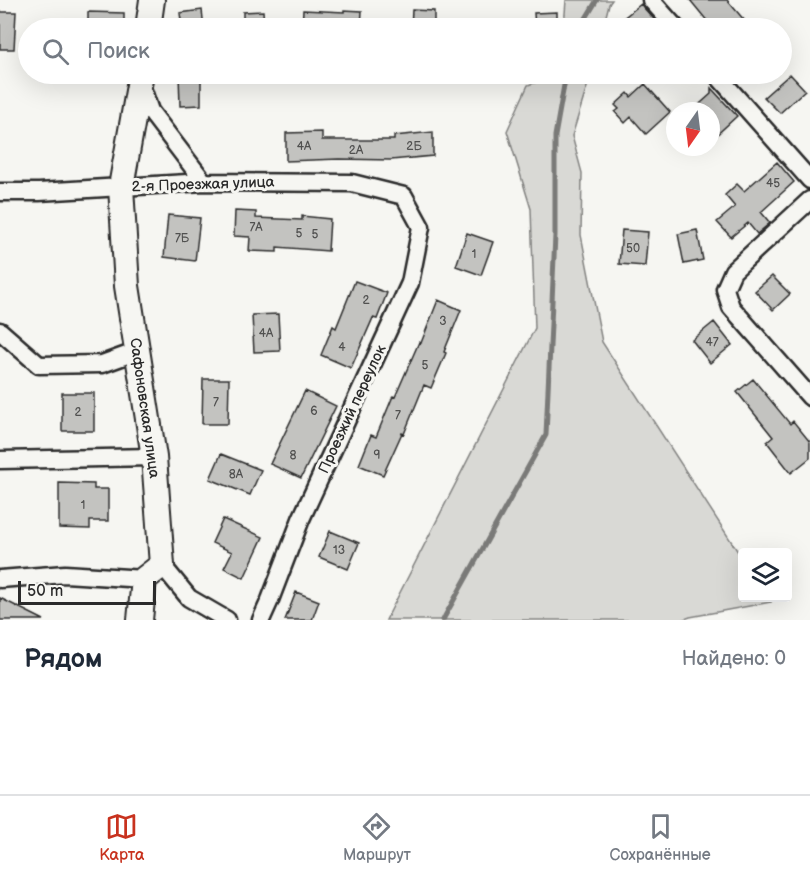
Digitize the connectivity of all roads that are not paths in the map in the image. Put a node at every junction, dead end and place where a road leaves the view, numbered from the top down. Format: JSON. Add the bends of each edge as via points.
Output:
{"nodes":[{"id":1,"x":152,"y":0,"type":"edge"},
{"id":2,"x":651,"y":0,"type":"edge"},
{"id":3,"x":149,"y":18,"type":"edge"},
{"id":4,"x":667,"y":18,"type":"edge"},
{"id":5,"x":140,"y":84,"type":"edge"},
{"id":6,"x":143,"y":84,"type":"edge"},
{"id":7,"x":725,"y":84,"type":"edge"},
{"id":8,"x":810,"y":180,"type":"edge"},
{"id":9,"x":204,"y":182,"type":"junction"},
{"id":10,"x":121,"y":187,"type":"junction"},
{"id":11,"x":0,"y":192,"type":"edge"},
{"id":12,"x":404,"y":196,"type":"joint"},
{"id":13,"x":810,"y":200,"type":"edge"},
{"id":14,"x":0,"y":331,"type":"edge"},
{"id":15,"x":138,"y":351,"type":"junction"},
{"id":16,"x":810,"y":397,"type":"edge"},
{"id":17,"x":154,"y":457,"type":"junction"},
{"id":18,"x":0,"y":460,"type":"edge"},
{"id":19,"x":153,"y":572,"type":"junction"},
{"id":20,"x":0,"y":579,"type":"edge"},
{"id":21,"x":140,"y":620,"type":"edge"},
{"id":22,"x":227,"y":620,"type":"edge"},
{"id":23,"x":261,"y":620,"type":"edge"}],
"edges":[{"from":1,"to":3,"type":"street"},
{"from":2,"to":4,"type":"street"},
{"from":5,"to":10,"type":"street","name":"Сафоновская улица"},
{"from":6,"to":9,"type":"street","via":[[150,111]]},
{"from":7,"to":8,"type":"street"},
{"from":9,"to":10,"type":"street","name":"2-я Проезжая улица"},
{"from":9,"to":12,"type":"street","name":"2-я Проезжая улица","via":[[352,183]]},
{"from":10,"to":11,"type":"street","name":"2-я Проезжая улица"},
{"from":10,"to":15,"type":"street","name":"Сафоновская улица","via":[[127,286]]},
{"from":12,"to":23,"type":"street","name":"Проезжий переулок","via":[[421,226],[410,283],[302,519]]},
{"from":13,"to":16,"type":"street","via":[[733,271],[725,289],[731,308]]},
{"from":14,"to":15,"type":"street","via":[[39,365],[102,364]]},
{"from":15,"to":17,"type":"street","name":"Сафоновская улица"},
{"from":17,"to":18,"type":"street"},
{"from":17,"to":19,"type":"street","name":"Сафоновская улица"},
{"from":19,"to":20,"type":"street"},
{"from":19,"to":21,"type":"street","name":"Сафоновская улица"},
{"from":19,"to":22,"type":"street"}]}
